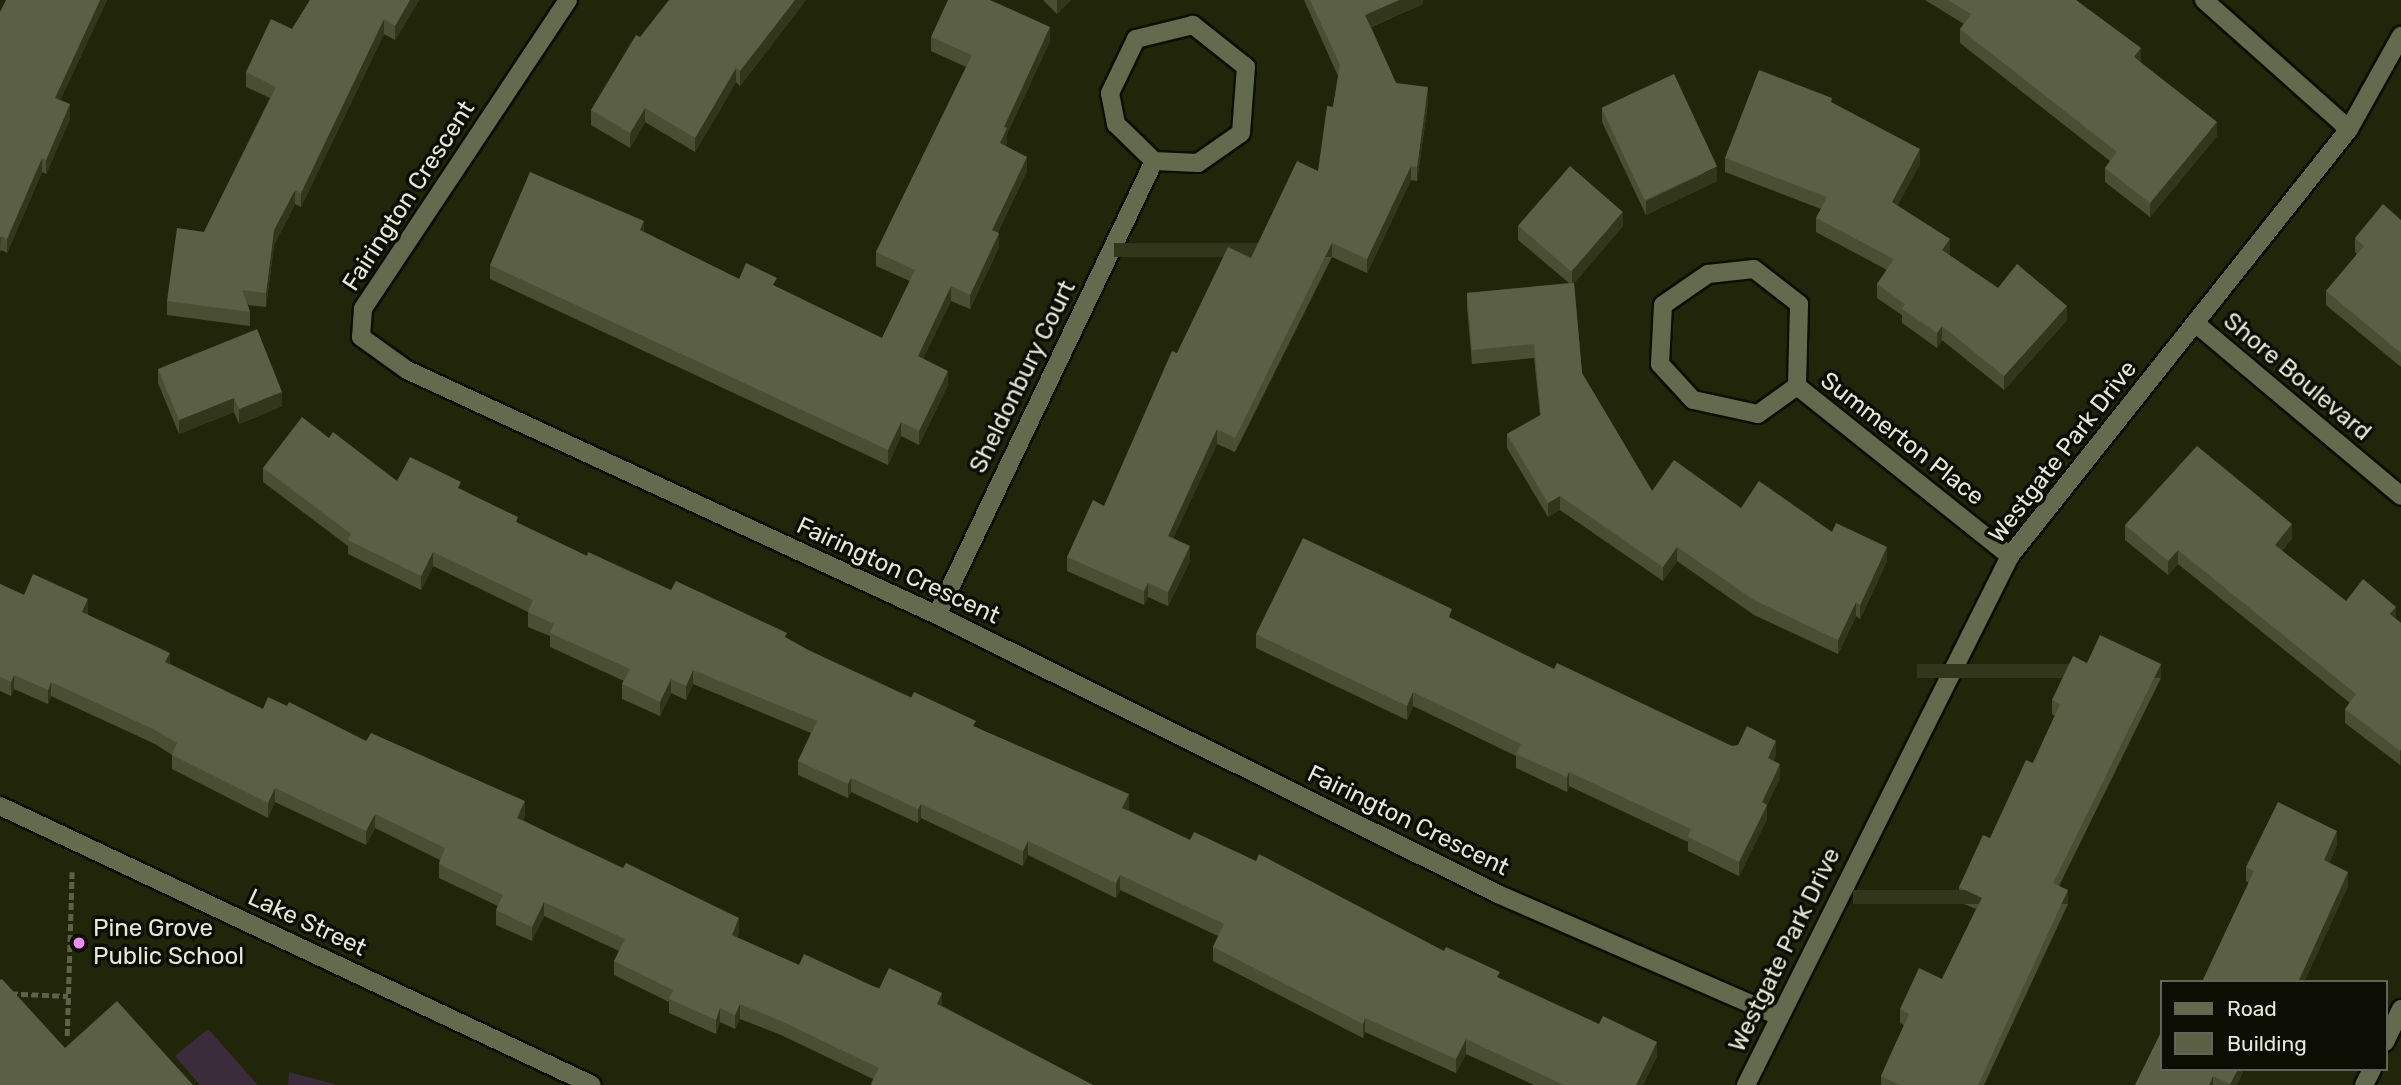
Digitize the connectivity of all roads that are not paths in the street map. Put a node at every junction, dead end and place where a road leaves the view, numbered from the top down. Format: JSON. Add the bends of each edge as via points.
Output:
{"nodes":[{"id":1,"x":568,"y":0,"type":"edge"},
{"id":2,"x":2204,"y":0,"type":"edge"},
{"id":3,"x":2401,"y":36,"type":"edge"},
{"id":4,"x":2349,"y":129,"type":"junction"},
{"id":5,"x":1154,"y":161,"type":"junction"},
{"id":6,"x":2195,"y":323,"type":"junction"},
{"id":7,"x":1797,"y":386,"type":"junction"},
{"id":8,"x":2401,"y":496,"type":"edge"},
{"id":9,"x":2010,"y":556,"type":"junction"},
{"id":10,"x":937,"y":615,"type":"junction"},
{"id":11,"x":0,"y":806,"type":"edge"},
{"id":12,"x":2401,"y":1009,"type":"edge"},
{"id":13,"x":1778,"y":1016,"type":"junction"},
{"id":14,"x":2387,"y":1038,"type":"edge"},
{"id":15,"x":572,"y":1081,"type":"edge"},
{"id":16,"x":592,"y":1085,"type":"edge"},
{"id":17,"x":1746,"y":1085,"type":"edge"}],
"edges":[{"from":1,"to":10,"type":"street","name":"Fairington Crescent","via":[[363,309],[361,337],[407,370]]},
{"from":2,"to":4,"type":"street"},
{"from":3,"to":4,"type":"street","name":"Westgate Park Drive"},
{"from":4,"to":6,"type":"street","name":"Westgate Park Drive"},
{"from":5,"to":5,"type":"street","via":[[1115,124],[1110,93],[1136,40],[1193,25],[1245,67],[1241,133],[1198,163]]},
{"from":5,"to":10,"type":"street","name":"Sheldonbury Court"},
{"from":6,"to":8,"type":"street","name":"Shore Boulevard"},
{"from":6,"to":9,"type":"street","name":"Westgate Park Drive"},
{"from":7,"to":7,"type":"street","name":"Summerton Place","via":[[1758,414],[1693,400],[1660,364],[1663,305],[1708,274],[1754,269],[1799,304]]},
{"from":7,"to":9,"type":"street","name":"Summerton Place"},
{"from":9,"to":13,"type":"street","name":"Westgate Park Drive"},
{"from":10,"to":13,"type":"street","name":"Fairington Crescent","via":[[1498,894]]},
{"from":11,"to":15,"type":"street","name":"Lake Street"},
{"from":12,"to":14,"type":"street"},
{"from":13,"to":17,"type":"street","name":"Westgate Park Drive"},
{"from":15,"to":16,"type":"street","name":"Lake Street"}]}
